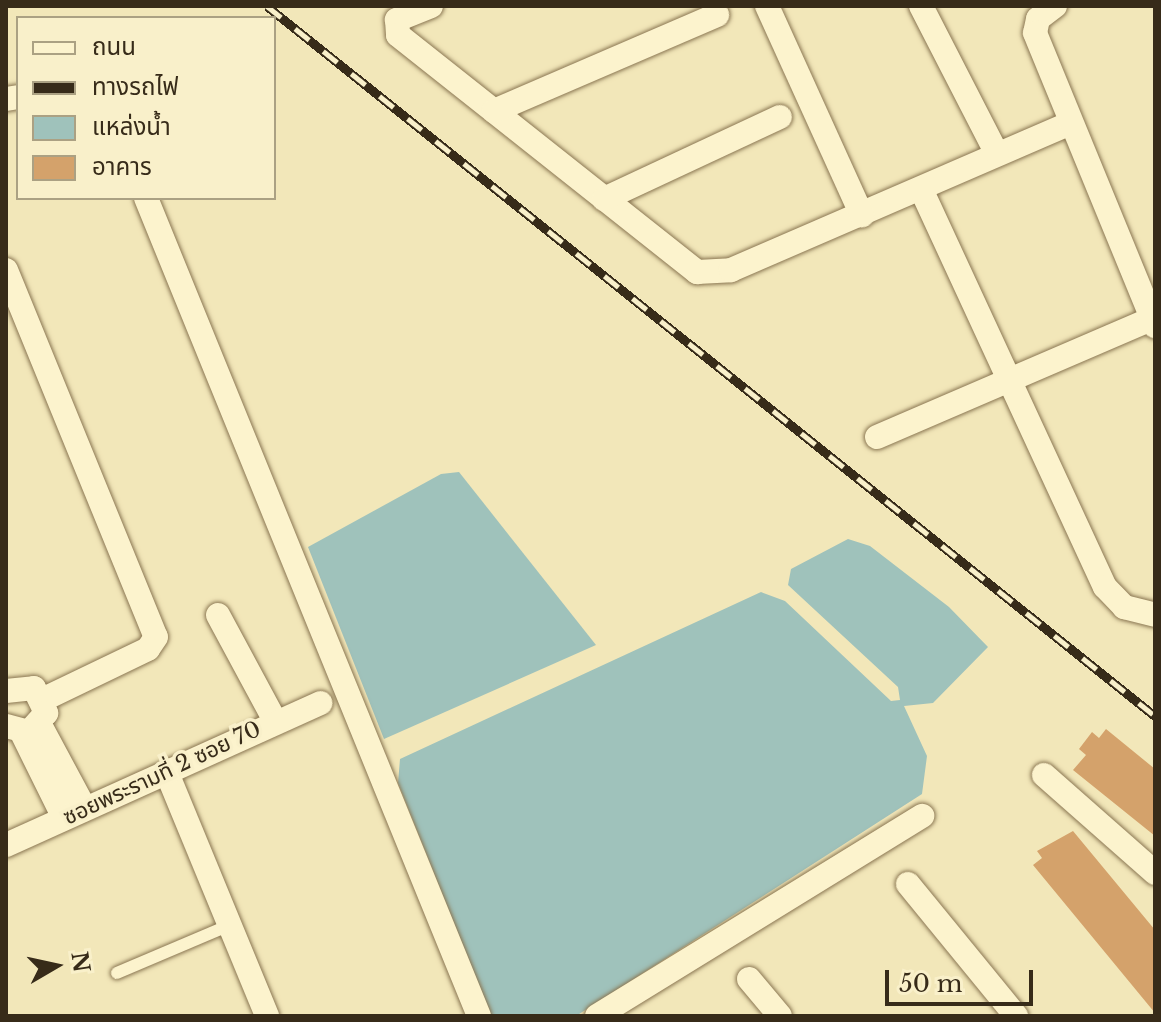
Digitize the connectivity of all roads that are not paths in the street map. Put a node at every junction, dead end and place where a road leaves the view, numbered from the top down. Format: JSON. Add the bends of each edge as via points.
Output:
{"nodes":[{"id":1,"x":431,"y":6,"type":"edge"},
{"id":2,"x":767,"y":6,"type":"edge"},
{"id":3,"x":921,"y":6,"type":"edge"},
{"id":4,"x":1055,"y":6,"type":"edge"},
{"id":5,"x":717,"y":15,"type":"dead end"},
{"id":6,"x":494,"y":111,"type":"junction"},
{"id":7,"x":780,"y":117,"type":"dead end"},
{"id":8,"x":1068,"y":124,"type":"junction"},
{"id":9,"x":997,"y":154,"type":"junction"},
{"id":10,"x":921,"y":189,"type":"junction"},
{"id":11,"x":604,"y":199,"type":"junction"},
{"id":12,"x":147,"y":200,"type":"edge"},
{"id":13,"x":862,"y":215,"type":"junction"},
{"id":14,"x":6,"y":270,"type":"edge"},
{"id":15,"x":1154,"y":320,"type":"edge"},
{"id":16,"x":1005,"y":384,"type":"junction"},
{"id":17,"x":877,"y":437,"type":"dead end"},
{"id":18,"x":218,"y":615,"type":"dead end"},
{"id":19,"x":1155,"y":615,"type":"edge"},
{"id":20,"x":8,"y":681,"type":"edge"},
{"id":21,"x":44,"y":699,"type":"junction"},
{"id":22,"x":320,"y":703,"type":"dead end"},
{"id":23,"x":275,"y":721,"type":"junction"},
{"id":24,"x":23,"y":728,"type":"edge"},
{"id":25,"x":167,"y":773,"type":"junction"},
{"id":26,"x":1044,"y":775,"type":"dead end"},
{"id":27,"x":74,"y":814,"type":"junction"},
{"id":28,"x":922,"y":816,"type":"dead end"},
{"id":29,"x":6,"y":845,"type":"edge"},
{"id":30,"x":1155,"y":873,"type":"edge"},
{"id":31,"x":908,"y":884,"type":"dead end"},
{"id":32,"x":230,"y":925,"type":"junction"},
{"id":33,"x":117,"y":973,"type":"dead end"},
{"id":34,"x":749,"y":979,"type":"dead end"},
{"id":35,"x":267,"y":1016,"type":"edge"},
{"id":36,"x":479,"y":1016,"type":"edge"},
{"id":37,"x":597,"y":1016,"type":"edge"},
{"id":38,"x":780,"y":1016,"type":"edge"},
{"id":39,"x":1016,"y":1016,"type":"edge"}],
"edges":[{"from":1,"to":6,"type":"street","via":[[397,20],[398,35]]},
{"from":2,"to":13,"type":"street"},
{"from":3,"to":9,"type":"street"},
{"from":4,"to":8,"type":"street","via":[[1038,19],[1035,33]]},
{"from":5,"to":6,"type":"street"},
{"from":6,"to":11,"type":"street"},
{"from":7,"to":11,"type":"street"},
{"from":8,"to":9,"type":"street"},
{"from":8,"to":15,"type":"street"},
{"from":9,"to":10,"type":"street"},
{"from":10,"to":13,"type":"street"},
{"from":10,"to":16,"type":"street"},
{"from":11,"to":13,"type":"street","via":[[697,272],[714,275]]},
{"from":12,"to":36,"type":"street"},
{"from":14,"to":21,"type":"street","via":[[156,637],[148,649]]},
{"from":15,"to":16,"type":"street"},
{"from":16,"to":17,"type":"street"},
{"from":16,"to":19,"type":"street","via":[[1105,587],[1124,607]]},
{"from":18,"to":23,"type":"street"},
{"from":20,"to":21,"type":"street","via":[[34,688]]},
{"from":21,"to":24,"type":"street"},
{"from":22,"to":23,"type":"street","name":"ซอยพระรามที่ 2 ซอย 70"},
{"from":23,"to":25,"type":"street","name":"ซอยพระรามที่ 2 ซอย 70"},
{"from":24,"to":27,"type":"street"},
{"from":25,"to":27,"type":"street","name":"ซอยพระรามที่ 2 ซอย 70"},
{"from":25,"to":32,"type":"street"},
{"from":26,"to":30,"type":"street"},
{"from":27,"to":29,"type":"street","name":"ซอยพระรามที่ 2 ซอย 70"},
{"from":28,"to":37,"type":"street"},
{"from":31,"to":39,"type":"street"},
{"from":32,"to":33,"type":"lane"},
{"from":32,"to":35,"type":"street"},
{"from":34,"to":38,"type":"street"}]}
